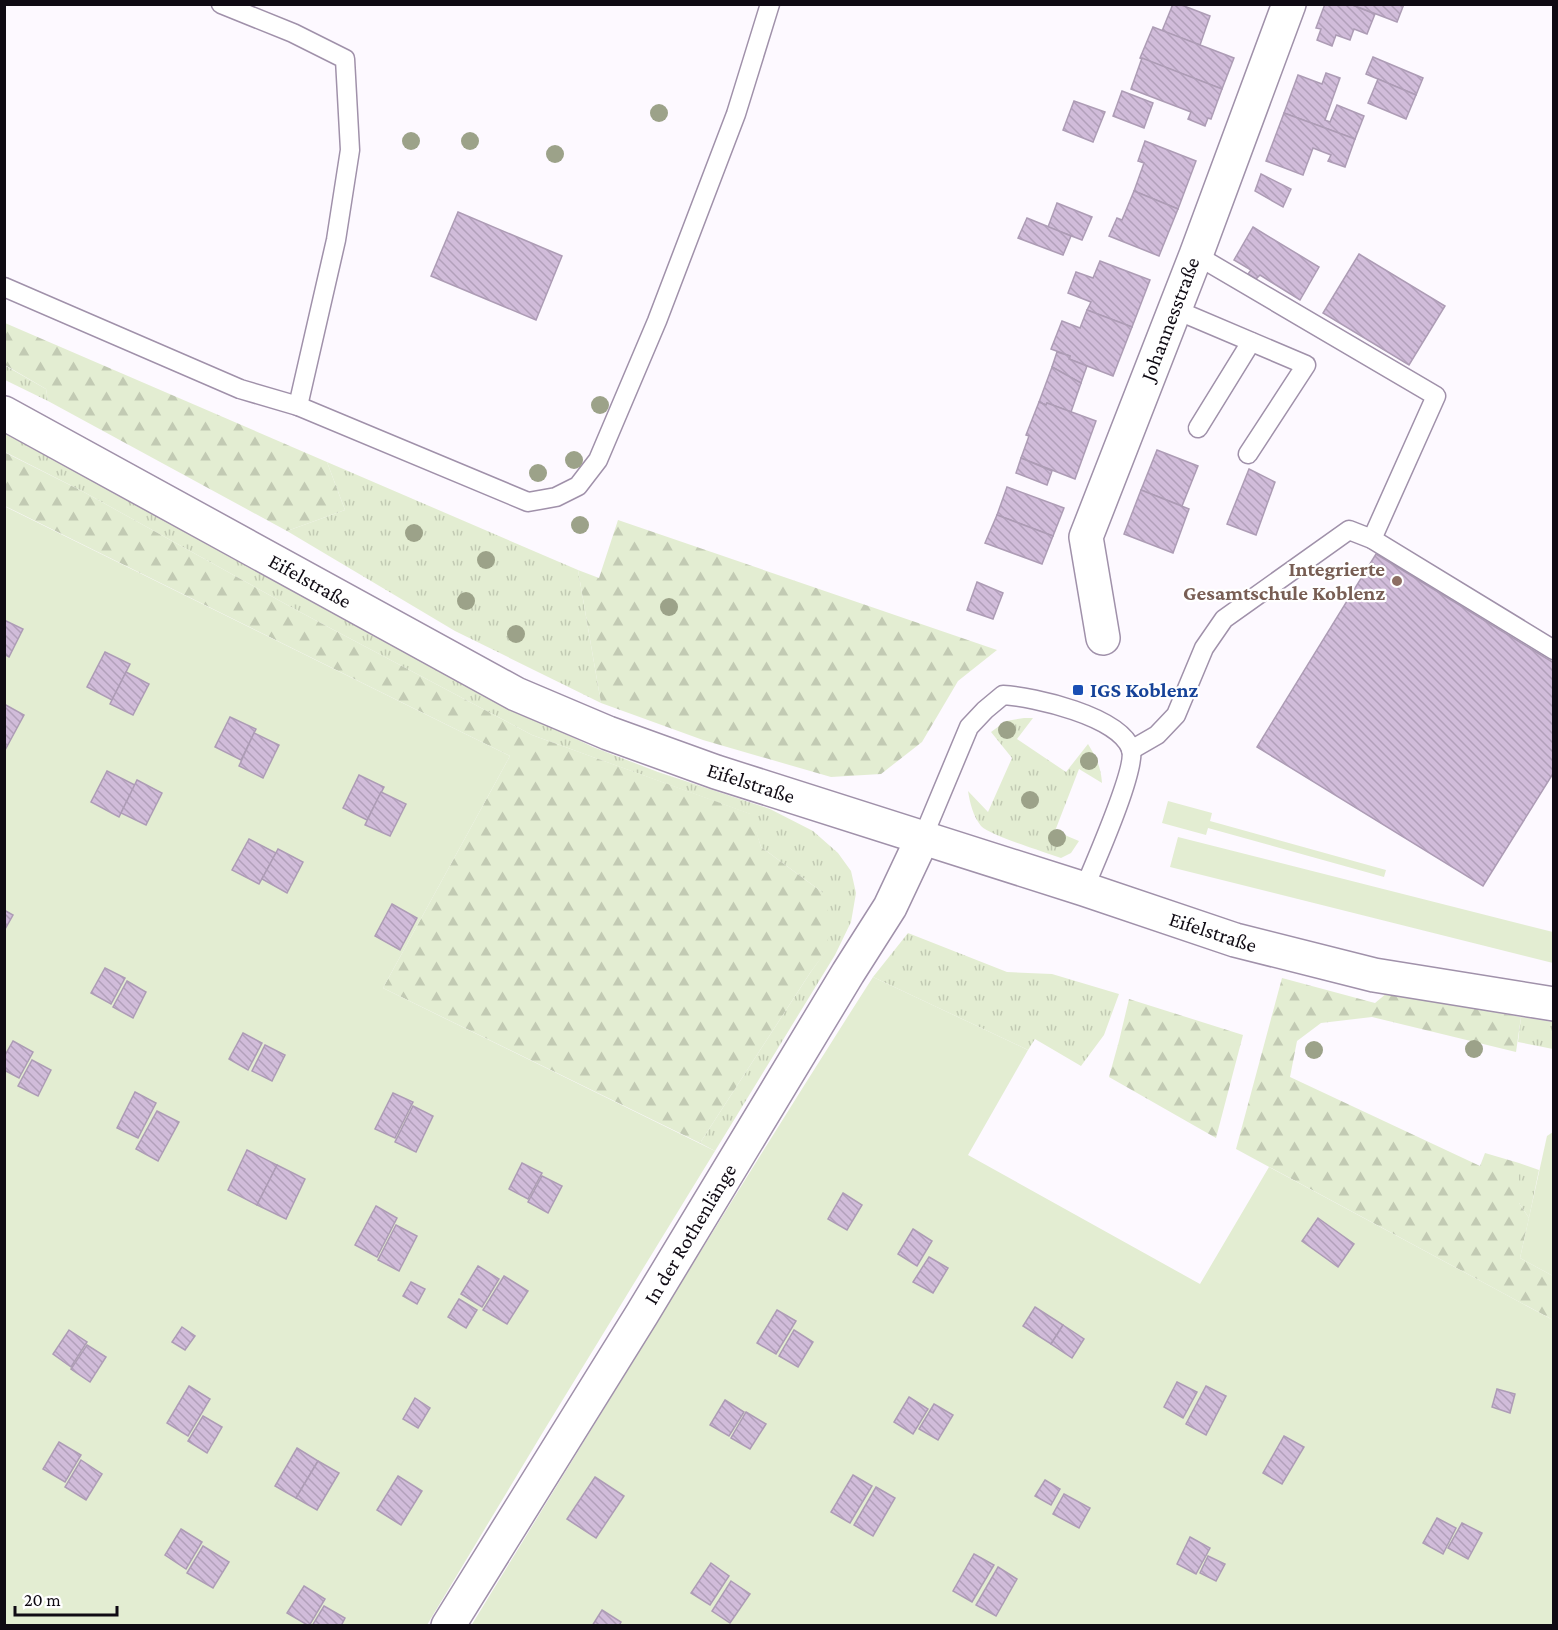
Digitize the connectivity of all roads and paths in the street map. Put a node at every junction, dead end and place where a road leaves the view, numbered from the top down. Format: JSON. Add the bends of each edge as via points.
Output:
{"nodes":[{"id":1,"x":221,"y":4,"type":"edge"},
{"id":2,"x":770,"y":4,"type":"edge"},
{"id":3,"x":1289,"y":4,"type":"edge"},
{"id":4,"x":1196,"y":255,"type":"junction"},
{"id":5,"x":4,"y":287,"type":"edge"},
{"id":6,"x":1174,"y":309,"type":"junction"},
{"id":7,"x":1251,"y":342,"type":"junction"},
{"id":8,"x":298,"y":406,"type":"junction"},
{"id":9,"x":4,"y":413,"type":"edge"},
{"id":10,"x":1198,"y":428,"type":"dead end"},
{"id":11,"x":1248,"y":454,"type":"dead end"},
{"id":12,"x":1372,"y":539,"type":"junction"},
{"id":13,"x":1103,"y":638,"type":"dead end"},
{"id":14,"x":1554,"y":650,"type":"edge"},
{"id":15,"x":1131,"y":750,"type":"junction"},
{"id":16,"x":923,"y":837,"type":"junction"},
{"id":17,"x":1084,"y":889,"type":"junction"},
{"id":18,"x":1554,"y":1004,"type":"edge"},
{"id":19,"x":448,"y":1626,"type":"edge"}],
"edges":[{"from":1,"to":8,"type":"lane","via":[[345,59],[350,150],[336,240]]},
{"from":2,"to":8,"type":"lane","via":[[736,114],[657,321],[598,460],[578,486],[555,497],[528,502]]},
{"from":3,"to":4,"type":"street","name":"Johannesstraße"},
{"from":4,"to":6,"type":"street","name":"Johannesstraße"},
{"from":4,"to":12,"type":"lane","via":[[1436,396]]},
{"from":5,"to":8,"type":"lane","via":[[240,389]]},
{"from":6,"to":7,"type":"lane"},
{"from":6,"to":13,"type":"street","name":"Johannesstraße","via":[[1086,537]]},
{"from":7,"to":10,"type":"lane"},
{"from":7,"to":11,"type":"lane","via":[[1306,365]]},
{"from":9,"to":16,"type":"street","name":"Eifelstraße","via":[[516,694],[716,772]]},
{"from":12,"to":14,"type":"lane"},
{"from":12,"to":15,"type":"lane","via":[[1349,530],[1224,619],[1204,648],[1176,715],[1157,735]]},
{"from":15,"to":16,"type":"lane","via":[[1122,735],[1101,722],[1051,702],[1003,695],[969,728]]},
{"from":15,"to":17,"type":"lane","via":[[1131,766]]},
{"from":16,"to":17,"type":"street","name":"Eifelstraße"},
{"from":16,"to":19,"type":"street","name":"In der Rothenlänge","via":[[890,907]]},
{"from":17,"to":18,"type":"street","name":"Eifelstraße","via":[[1276,952],[1374,975]]}]}
